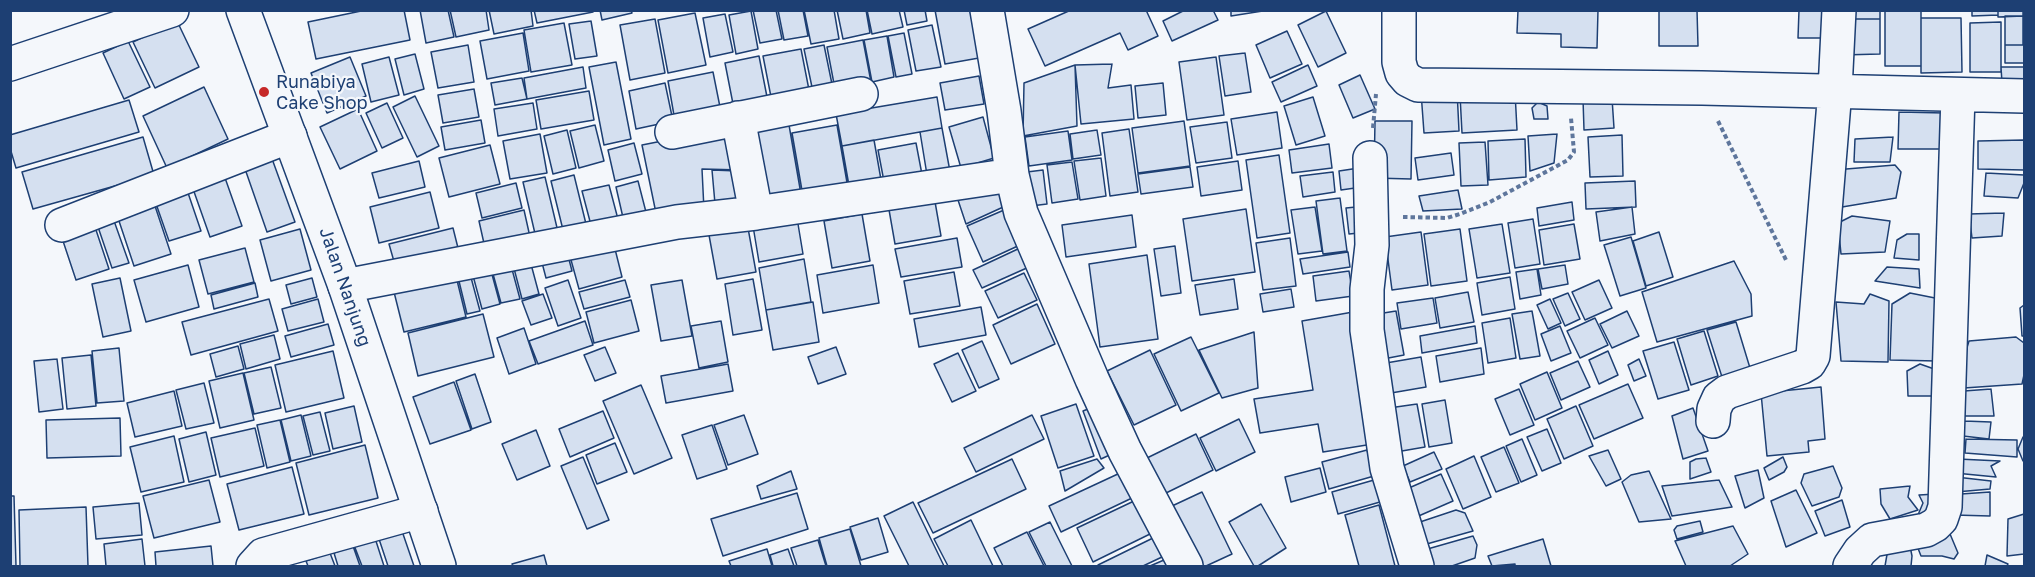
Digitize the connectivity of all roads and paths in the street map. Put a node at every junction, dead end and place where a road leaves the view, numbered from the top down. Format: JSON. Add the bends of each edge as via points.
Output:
{"nodes":[{"id":1,"x":172,"y":10,"type":"edge"},
{"id":2,"x":243,"y":10,"type":"edge"},
{"id":3,"x":987,"y":10,"type":"edge"},
{"id":4,"x":1399,"y":10,"type":"edge"},
{"id":5,"x":1839,"y":10,"type":"edge"},
{"id":6,"x":1399,"y":62,"type":"junction"},
{"id":7,"x":10,"y":64,"type":"edge"},
{"id":8,"x":1569,"y":87,"type":"junction"},
{"id":9,"x":1702,"y":88,"type":"junction"},
{"id":10,"x":1835,"y":90,"type":"junction"},
{"id":11,"x":861,"y":94,"type":"dead end"},
{"id":12,"x":1959,"y":95,"type":"junction"},
{"id":13,"x":2025,"y":96,"type":"edge"},
{"id":14,"x":738,"y":118,"type":"junction"},
{"id":15,"x":672,"y":132,"type":"dead end"},
{"id":16,"x":290,"y":136,"type":"junction"},
{"id":17,"x":1370,"y":158,"type":"joint"},
{"id":18,"x":1012,"y":175,"type":"junction"},
{"id":19,"x":756,"y":213,"type":"junction"},
{"id":20,"x":1372,"y":217,"type":"junction"},
{"id":21,"x":62,"y":225,"type":"dead end"},
{"id":22,"x":1791,"y":269,"type":"dead end"},
{"id":23,"x":345,"y":286,"type":"junction"},
{"id":24,"x":1713,"y":421,"type":"dead end"},
{"id":25,"x":421,"y":511,"type":"junction"},
{"id":26,"x":253,"y":567,"type":"edge"},
{"id":27,"x":440,"y":567,"type":"edge"},
{"id":28,"x":1185,"y":567,"type":"edge"},
{"id":29,"x":1417,"y":567,"type":"edge"},
{"id":30,"x":1850,"y":567,"type":"edge"}],
"edges":[{"from":1,"to":7,"type":"street"},
{"from":2,"to":16,"type":"street","name":"Jalan Nanjung"},
{"from":3,"to":18,"type":"street"},
{"from":4,"to":6,"type":"street"},
{"from":5,"to":10,"type":"street"},
{"from":6,"to":8,"type":"street","via":[[1402,73],[1418,85]]},
{"from":6,"to":17,"type":"path","via":[[1379,71]]},
{"from":8,"to":9,"type":"street"},
{"from":8,"to":20,"type":"path","via":[[1574,152],[1568,160],[1490,202],[1447,218]]},
{"from":9,"to":10,"type":"street"},
{"from":9,"to":22,"type":"path"},
{"from":10,"to":12,"type":"street"},
{"from":10,"to":24,"type":"street","via":[[1813,356],[1802,368],[1727,392],[1719,398]]},
{"from":11,"to":14,"type":"street"},
{"from":12,"to":13,"type":"street"},
{"from":12,"to":30,"type":"street","via":[[1945,507],[1941,519],[1926,530],[1872,540]]},
{"from":14,"to":15,"type":"street"},
{"from":14,"to":19,"type":"street"},
{"from":16,"to":21,"type":"street"},
{"from":16,"to":23,"type":"street","name":"Jalan Nanjung"},
{"from":17,"to":20,"type":"street"},
{"from":18,"to":19,"type":"street"},
{"from":18,"to":28,"type":"street","via":[[1021,213],[1092,379]]},
{"from":19,"to":23,"type":"street","via":[[677,222]]},
{"from":20,"to":29,"type":"street","via":[[1367,330],[1387,468]]},
{"from":23,"to":25,"type":"street","name":"Jalan Nanjung"},
{"from":25,"to":26,"type":"street","via":[[263,555]]},
{"from":25,"to":27,"type":"street","name":"Jalan Nanjung"}]}
